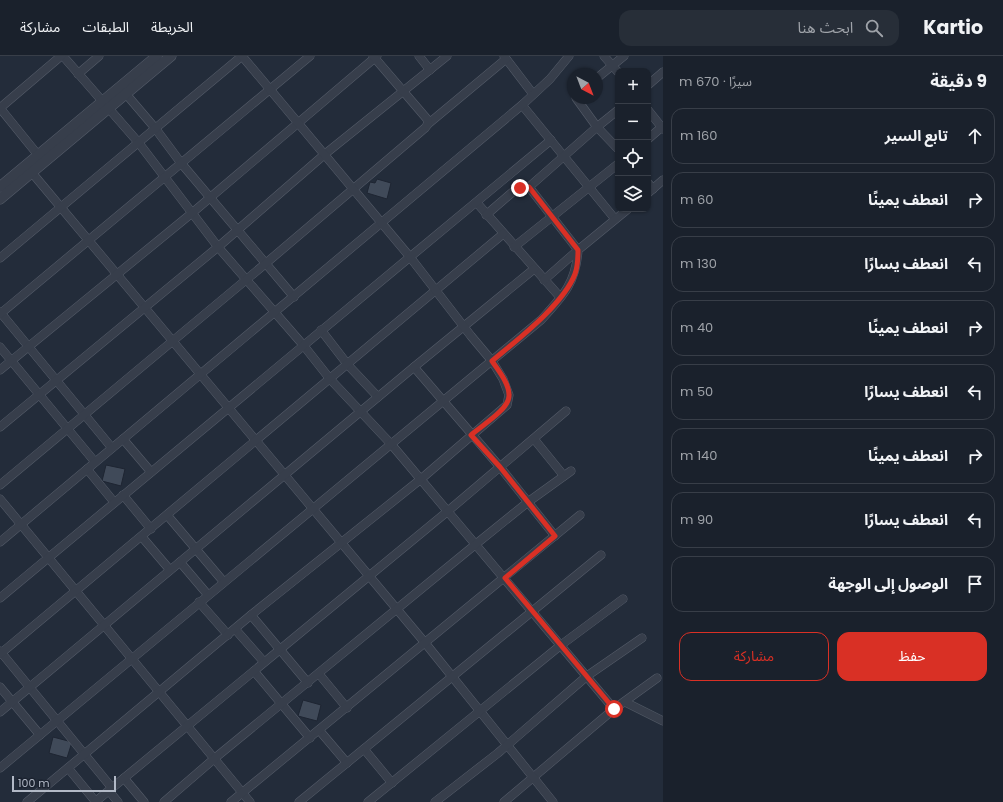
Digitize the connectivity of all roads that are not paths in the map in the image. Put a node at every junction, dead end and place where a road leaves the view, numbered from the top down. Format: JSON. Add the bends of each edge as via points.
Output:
{"nodes":[{"id":1,"x":62,"y":56,"type":"edge"},
{"id":2,"x":99,"y":56,"type":"edge"},
{"id":3,"x":157,"y":56,"type":"edge"},
{"id":4,"x":172,"y":56,"type":"edge"},
{"id":5,"x":242,"y":56,"type":"edge"},
{"id":6,"x":310,"y":56,"type":"edge"},
{"id":7,"x":419,"y":56,"type":"edge"},
{"id":8,"x":447,"y":56,"type":"edge"},
{"id":9,"x":569,"y":56,"type":"edge"},
{"id":10,"x":604,"y":56,"type":"edge"},
{"id":11,"x":624,"y":56,"type":"edge"},
{"id":12,"x":375,"y":57,"type":"edge"},
{"id":13,"x":505,"y":58,"type":"edge"},
{"id":14,"x":612,"y":66,"type":"junction"},
{"id":15,"x":615,"y":69,"type":"edge"},
{"id":16,"x":430,"y":70,"type":"junction"},
{"id":17,"x":663,"y":72,"type":"edge"},
{"id":18,"x":603,"y":73,"type":"edge"},
{"id":19,"x":78,"y":74,"type":"junction"},
{"id":20,"x":651,"y":82,"type":"edge"},
{"id":21,"x":270,"y":89,"type":"junction"},
{"id":22,"x":402,"y":92,"type":"junction"},
{"id":23,"x":126,"y":94,"type":"junction"},
{"id":24,"x":533,"y":94,"type":"junction"},
{"id":25,"x":580,"y":104,"type":"edge"},
{"id":26,"x":522,"y":105,"type":"junction"},
{"id":27,"x":105,"y":106,"type":"junction"},
{"id":28,"x":615,"y":112,"type":"edge"},
{"id":29,"x":651,"y":114,"type":"edge"},
{"id":30,"x":299,"y":124,"type":"junction"},
{"id":31,"x":428,"y":124,"type":"junction"},
{"id":32,"x":597,"y":127,"type":"junction"},
{"id":33,"x":662,"y":127,"type":"edge"},
{"id":34,"x":155,"y":128,"type":"junction"},
{"id":35,"x":651,"y":136,"type":"edge"},
{"id":36,"x":552,"y":140,"type":"junction"},
{"id":37,"x":138,"y":142,"type":"junction"},
{"id":38,"x":615,"y":146,"type":"edge"},
{"id":39,"x":325,"y":154,"type":"junction"},
{"id":40,"x":564,"y":155,"type":"junction"},
{"id":41,"x":38,"y":156,"type":"junction"},
{"id":42,"x":181,"y":164,"type":"junction"},
{"id":43,"x":615,"y":166,"type":"edge"},
{"id":44,"x":28,"y":169,"type":"junction"},
{"id":45,"x":165,"y":177,"type":"junction"},
{"id":46,"x":663,"y":180,"type":"edge"},
{"id":47,"x":0,"y":187,"type":"edge"},
{"id":48,"x":529,"y":187,"type":"junction"},
{"id":49,"x":588,"y":187,"type":"junction"},
{"id":50,"x":651,"y":187,"type":"edge"},
{"id":51,"x":353,"y":188,"type":"junction"},
{"id":52,"x":210,"y":198,"type":"junction"},
{"id":53,"x":0,"y":199,"type":"edge"},
{"id":54,"x":477,"y":203,"type":"junction"},
{"id":55,"x":61,"y":207,"type":"junction"},
{"id":56,"x":624,"y":212,"type":"edge"},
{"id":57,"x":192,"y":213,"type":"junction"},
{"id":58,"x":486,"y":215,"type":"junction"},
{"id":59,"x":552,"y":216,"type":"junction"},
{"id":60,"x":615,"y":220,"type":"junction"},
{"id":61,"x":382,"y":222,"type":"junction"},
{"id":62,"x":237,"y":231,"type":"junction"},
{"id":63,"x":503,"y":234,"type":"junction"},
{"id":64,"x":88,"y":240,"type":"junction"},
{"id":65,"x":218,"y":247,"type":"junction"},
{"id":66,"x":514,"y":247,"type":"junction"},
{"id":67,"x":578,"y":250,"type":"junction"},
{"id":68,"x":410,"y":257,"type":"junction"},
{"id":69,"x":0,"y":258,"type":"edge"},
{"id":70,"x":265,"y":264,"type":"junction"},
{"id":71,"x":534,"y":269,"type":"junction"},
{"id":72,"x":117,"y":274,"type":"junction"},
{"id":73,"x":246,"y":279,"type":"junction"},
{"id":74,"x":544,"y":280,"type":"junction"},
{"id":75,"x":436,"y":291,"type":"junction"},
{"id":76,"x":294,"y":297,"type":"junction"},
{"id":77,"x":560,"y":297,"type":"junction"},
{"id":78,"x":145,"y":307,"type":"junction"},
{"id":79,"x":0,"y":313,"type":"edge"},
{"id":80,"x":275,"y":313,"type":"junction"},
{"id":81,"x":463,"y":326,"type":"junction"},
{"id":82,"x":321,"y":330,"type":"junction"},
{"id":83,"x":172,"y":341,"type":"junction"},
{"id":84,"x":304,"y":346,"type":"junction"},
{"id":85,"x":0,"y":347,"type":"edge"},
{"id":86,"x":28,"y":347,"type":"junction"},
{"id":87,"x":12,"y":361,"type":"junction"},
{"id":88,"x":492,"y":361,"type":"junction"},
{"id":89,"x":348,"y":365,"type":"junction"},
{"id":90,"x":414,"y":367,"type":"junction"},
{"id":91,"x":0,"y":370,"type":"edge"},
{"id":92,"x":200,"y":375,"type":"junction"},
{"id":93,"x":330,"y":379,"type":"junction"},
{"id":94,"x":56,"y":380,"type":"junction"},
{"id":95,"x":40,"y":394,"type":"junction"},
{"id":96,"x":378,"y":397,"type":"junction"},
{"id":97,"x":443,"y":401,"type":"junction"},
{"id":98,"x":229,"y":409,"type":"junction"},
{"id":99,"x":566,"y":411,"type":"dead end"},
{"id":100,"x":361,"y":412,"type":"junction"},
{"id":101,"x":84,"y":415,"type":"junction"},
{"id":102,"x":0,"y":427,"type":"edge"},
{"id":103,"x":68,"y":428,"type":"junction"},
{"id":104,"x":471,"y":435,"type":"junction"},
{"id":105,"x":123,"y":439,"type":"junction"},
{"id":106,"x":534,"y":439,"type":"junction"},
{"id":107,"x":256,"y":440,"type":"junction"},
{"id":108,"x":391,"y":444,"type":"junction"},
{"id":109,"x":112,"y":448,"type":"junction"},
{"id":110,"x":95,"y":462,"type":"junction"},
{"id":111,"x":500,"y":467,"type":"junction"},
{"id":112,"x":87,"y":469,"type":"junction"},
{"id":113,"x":151,"y":472,"type":"junction"},
{"id":114,"x":571,"y":472,"type":"dead end"},
{"id":115,"x":285,"y":476,"type":"junction"},
{"id":116,"x":564,"y":476,"type":"junction"},
{"id":117,"x":421,"y":478,"type":"junction"},
{"id":118,"x":0,"y":484,"type":"edge"},
{"id":119,"x":123,"y":495,"type":"junction"},
{"id":120,"x":0,"y":499,"type":"edge"},
{"id":121,"x":114,"y":502,"type":"junction"},
{"id":122,"x":528,"y":502,"type":"junction"},
{"id":123,"x":312,"y":509,"type":"junction"},
{"id":124,"x":448,"y":511,"type":"junction"},
{"id":125,"x":167,"y":515,"type":"junction"},
{"id":126,"x":580,"y":515,"type":"dead end"},
{"id":127,"x":21,"y":524,"type":"junction"},
{"id":128,"x":151,"y":529,"type":"junction"},
{"id":129,"x":555,"y":536,"type":"junction"},
{"id":130,"x":142,"y":537,"type":"junction"},
{"id":131,"x":0,"y":542,"type":"edge"},
{"id":132,"x":341,"y":543,"type":"junction"},
{"id":133,"x":476,"y":544,"type":"junction"},
{"id":134,"x":196,"y":548,"type":"junction"},
{"id":135,"x":601,"y":555,"type":"dead end"},
{"id":136,"x":49,"y":557,"type":"junction"},
{"id":137,"x":180,"y":562,"type":"junction"},
{"id":138,"x":170,"y":570,"type":"junction"},
{"id":139,"x":368,"y":576,"type":"junction"},
{"id":140,"x":505,"y":578,"type":"junction"},
{"id":141,"x":223,"y":581,"type":"junction"},
{"id":142,"x":77,"y":591,"type":"junction"},
{"id":143,"x":208,"y":595,"type":"junction"},
{"id":144,"x":0,"y":598,"type":"edge"},
{"id":145,"x":623,"y":600,"type":"dead end"},
{"id":146,"x":199,"y":602,"type":"junction"},
{"id":147,"x":396,"y":609,"type":"junction"},
{"id":148,"x":532,"y":611,"type":"junction"},
{"id":149,"x":251,"y":615,"type":"junction"},
{"id":150,"x":105,"y":625,"type":"junction"},
{"id":151,"x":235,"y":629,"type":"junction"},
{"id":152,"x":228,"y":635,"type":"junction"},
{"id":153,"x":642,"y":638,"type":"dead end"},
{"id":154,"x":426,"y":644,"type":"junction"},
{"id":155,"x":561,"y":645,"type":"junction"},
{"id":156,"x":280,"y":649,"type":"junction"},
{"id":157,"x":0,"y":653,"type":"edge"},
{"id":158,"x":132,"y":659,"type":"junction"},
{"id":159,"x":264,"y":662,"type":"junction"},
{"id":160,"x":254,"y":671,"type":"junction"},
{"id":161,"x":319,"y":674,"type":"junction"},
{"id":162,"x":587,"y":676,"type":"junction"},
{"id":163,"x":452,"y":677,"type":"junction"},
{"id":164,"x":657,"y":678,"type":"dead end"},
{"id":165,"x":308,"y":684,"type":"junction"},
{"id":166,"x":0,"y":687,"type":"edge"},
{"id":167,"x":30,"y":687,"type":"junction"},
{"id":168,"x":160,"y":692,"type":"junction"},
{"id":169,"x":13,"y":702,"type":"junction"},
{"id":170,"x":625,"y":702,"type":"junction"},
{"id":171,"x":282,"y":704,"type":"junction"},
{"id":172,"x":347,"y":708,"type":"junction"},
{"id":173,"x":614,"y":709,"type":"junction"},
{"id":174,"x":480,"y":711,"type":"junction"},
{"id":175,"x":0,"y":712,"type":"edge"},
{"id":176,"x":58,"y":721,"type":"junction"},
{"id":177,"x":663,"y":721,"type":"edge"},
{"id":178,"x":188,"y":726,"type":"junction"},
{"id":179,"x":320,"y":730,"type":"junction"},
{"id":180,"x":40,"y":735,"type":"junction"},
{"id":181,"x":310,"y":738,"type":"junction"},
{"id":182,"x":507,"y":745,"type":"junction"},
{"id":183,"x":364,"y":749,"type":"junction"},
{"id":184,"x":85,"y":754,"type":"junction"},
{"id":185,"x":215,"y":758,"type":"junction"},
{"id":186,"x":347,"y":763,"type":"junction"},
{"id":187,"x":0,"y":768,"type":"edge"},
{"id":188,"x":68,"y":768,"type":"junction"},
{"id":189,"x":533,"y":777,"type":"junction"},
{"id":190,"x":124,"y":778,"type":"junction"},
{"id":191,"x":392,"y":783,"type":"junction"},
{"id":192,"x":111,"y":789,"type":"junction"},
{"id":193,"x":242,"y":793,"type":"junction"},
{"id":194,"x":374,"y":800,"type":"edge"},
{"id":195,"x":27,"y":802,"type":"edge"},
{"id":196,"x":95,"y":802,"type":"edge"},
{"id":197,"x":118,"y":802,"type":"edge"},
{"id":198,"x":144,"y":802,"type":"edge"},
{"id":199,"x":164,"y":802,"type":"edge"},
{"id":200,"x":231,"y":802,"type":"edge"},
{"id":201,"x":250,"y":802,"type":"edge"},
{"id":202,"x":299,"y":802,"type":"edge"},
{"id":203,"x":435,"y":802,"type":"edge"},
{"id":204,"x":504,"y":802,"type":"edge"},
{"id":205,"x":553,"y":802,"type":"edge"}],
"edges":[{"from":1,"to":19,"type":"street"},
{"from":1,"to":41,"type":"street","via":[[0,108]]},
{"from":2,"to":19,"type":"street"},
{"from":3,"to":27,"type":"street"},
{"from":4,"to":23,"type":"street"},
{"from":5,"to":21,"type":"street"},
{"from":5,"to":34,"type":"street"},
{"from":6,"to":21,"type":"street"},
{"from":7,"to":16,"type":"street"},
{"from":8,"to":16,"type":"street"},
{"from":9,"to":24,"type":"street","via":[[550,80]]},
{"from":10,"to":14,"type":"street"},
{"from":11,"to":14,"type":"street"},
{"from":12,"to":22,"type":"street"},
{"from":12,"to":30,"type":"street"},
{"from":13,"to":24,"type":"street"},
{"from":13,"to":31,"type":"street"},
{"from":14,"to":15,"type":"street"},
{"from":14,"to":18,"type":"street"},
{"from":16,"to":22,"type":"street"},
{"from":17,"to":20,"type":"street"},
{"from":19,"to":27,"type":"street"},
{"from":21,"to":30,"type":"street"},
{"from":21,"to":42,"type":"street"},
{"from":22,"to":31,"type":"street","via":[[427,119]]},
{"from":22,"to":39,"type":"street"},
{"from":23,"to":27,"type":"street"},
{"from":23,"to":34,"type":"street"},
{"from":24,"to":26,"type":"street"},
{"from":25,"to":32,"type":"street"},
{"from":26,"to":36,"type":"street"},
{"from":26,"to":61,"type":"street"},
{"from":27,"to":37,"type":"street"},
{"from":27,"to":41,"type":"street"},
{"from":27,"to":44,"type":"street"},
{"from":28,"to":32,"type":"street"},
{"from":29,"to":33,"type":"street"},
{"from":30,"to":39,"type":"street"},
{"from":30,"to":52,"type":"street"},
{"from":31,"to":51,"type":"street"},
{"from":32,"to":38,"type":"street"},
{"from":32,"to":40,"type":"street"},
{"from":33,"to":35,"type":"street"},
{"from":34,"to":37,"type":"street"},
{"from":34,"to":42,"type":"street"},
{"from":36,"to":40,"type":"street"},
{"from":36,"to":54,"type":"street"},
{"from":37,"to":45,"type":"street"},
{"from":37,"to":55,"type":"street"},
{"from":39,"to":51,"type":"street"},
{"from":39,"to":62,"type":"street"},
{"from":40,"to":48,"type":"street"},
{"from":40,"to":49,"type":"street"},
{"from":41,"to":44,"type":"street"},
{"from":42,"to":45,"type":"street"},
{"from":42,"to":52,"type":"street"},
{"from":43,"to":49,"type":"street"},
{"from":44,"to":47,"type":"street"},
{"from":44,"to":53,"type":"street"},
{"from":44,"to":55,"type":"street"},
{"from":45,"to":57,"type":"street"},
{"from":45,"to":64,"type":"street"},
{"from":46,"to":50,"type":"street"},
{"from":48,"to":58,"type":"street","via":[[515,190]]},
{"from":48,"to":59,"type":"street"},
{"from":49,"to":59,"type":"street"},
{"from":49,"to":60,"type":"street"},
{"from":51,"to":61,"type":"street"},
{"from":51,"to":70,"type":"street"},
{"from":52,"to":57,"type":"street"},
{"from":52,"to":62,"type":"street"},
{"from":54,"to":58,"type":"street"},
{"from":54,"to":68,"type":"street"},
{"from":55,"to":64,"type":"street"},
{"from":55,"to":69,"type":"street"},
{"from":56,"to":60,"type":"street"},
{"from":57,"to":65,"type":"street"},
{"from":57,"to":72,"type":"street"},
{"from":58,"to":63,"type":"street"},
{"from":59,"to":66,"type":"street"},
{"from":59,"to":67,"type":"street"},
{"from":60,"to":67,"type":"street"},
{"from":61,"to":68,"type":"street"},
{"from":61,"to":76,"type":"street"},
{"from":62,"to":65,"type":"street"},
{"from":62,"to":70,"type":"street"},
{"from":63,"to":66,"type":"street"},
{"from":63,"to":75,"type":"street"},
{"from":64,"to":72,"type":"street"},
{"from":64,"to":79,"type":"street"},
{"from":65,"to":73,"type":"street"},
{"from":65,"to":78,"type":"street"},
{"from":66,"to":71,"type":"street"},
{"from":67,"to":74,"type":"street"},
{"from":67,"to":77,"type":"street","via":[[575,275]]},
{"from":68,"to":75,"type":"street"},
{"from":68,"to":82,"type":"street"},
{"from":70,"to":73,"type":"street"},
{"from":70,"to":76,"type":"street"},
{"from":71,"to":74,"type":"street"},
{"from":71,"to":81,"type":"street"},
{"from":72,"to":78,"type":"street"},
{"from":72,"to":86,"type":"street"},
{"from":73,"to":80,"type":"street"},
{"from":73,"to":83,"type":"street"},
{"from":74,"to":77,"type":"street"},
{"from":75,"to":81,"type":"street"},
{"from":75,"to":89,"type":"street"},
{"from":76,"to":80,"type":"street"},
{"from":77,"to":88,"type":"street","via":[[540,320]]},
{"from":78,"to":83,"type":"street"},
{"from":78,"to":94,"type":"street"},
{"from":79,"to":86,"type":"street"},
{"from":80,"to":84,"type":"street"},
{"from":80,"to":92,"type":"street"},
{"from":81,"to":88,"type":"street"},
{"from":81,"to":90,"type":"street"},
{"from":82,"to":84,"type":"street"},
{"from":82,"to":89,"type":"street"},
{"from":83,"to":92,"type":"street"},
{"from":83,"to":101,"type":"street"},
{"from":84,"to":93,"type":"street"},
{"from":84,"to":98,"type":"street"},
{"from":85,"to":87,"type":"street"},
{"from":86,"to":87,"type":"street"},
{"from":86,"to":94,"type":"street"},
{"from":87,"to":91,"type":"street"},
{"from":87,"to":95,"type":"street"},
{"from":88,"to":97,"type":"street"},
{"from":88,"to":104,"type":"street","via":[[509,395],[507,405]]},
{"from":89,"to":93,"type":"street"},
{"from":89,"to":96,"type":"street"},
{"from":90,"to":96,"type":"street"},
{"from":90,"to":97,"type":"street"},
{"from":92,"to":98,"type":"street"},
{"from":92,"to":105,"type":"street"},
{"from":93,"to":100,"type":"street"},
{"from":93,"to":107,"type":"street"},
{"from":94,"to":95,"type":"street"},
{"from":94,"to":101,"type":"street"},
{"from":95,"to":102,"type":"street"},
{"from":95,"to":103,"type":"street"},
{"from":96,"to":100,"type":"street"},
{"from":97,"to":104,"type":"street"},
{"from":97,"to":108,"type":"street"},
{"from":98,"to":107,"type":"street"},
{"from":98,"to":113,"type":"street"},
{"from":99,"to":106,"type":"street"},
{"from":100,"to":108,"type":"street"},
{"from":100,"to":115,"type":"street"},
{"from":101,"to":103,"type":"street"},
{"from":101,"to":109,"type":"street"},
{"from":103,"to":110,"type":"street"},
{"from":103,"to":118,"type":"street"},
{"from":104,"to":111,"type":"street"},
{"from":104,"to":117,"type":"street"},
{"from":105,"to":109,"type":"street"},
{"from":105,"to":113,"type":"street"},
{"from":106,"to":111,"type":"street"},
{"from":106,"to":116,"type":"street"},
{"from":107,"to":115,"type":"street"},
{"from":107,"to":125,"type":"street"},
{"from":108,"to":117,"type":"street"},
{"from":108,"to":123,"type":"street"},
{"from":109,"to":110,"type":"street"},
{"from":110,"to":112,"type":"street"},
{"from":111,"to":122,"type":"street"},
{"from":111,"to":124,"type":"street"},
{"from":112,"to":121,"type":"street"},
{"from":112,"to":127,"type":"street"},
{"from":113,"to":119,"type":"street"},
{"from":114,"to":116,"type":"street"},
{"from":115,"to":123,"type":"street"},
{"from":115,"to":134,"type":"street"},
{"from":116,"to":122,"type":"street"},
{"from":117,"to":124,"type":"street"},
{"from":117,"to":132,"type":"street"},
{"from":119,"to":121,"type":"street"},
{"from":119,"to":128,"type":"street"},
{"from":120,"to":127,"type":"street"},
{"from":121,"to":136,"type":"street"},
{"from":122,"to":129,"type":"street"},
{"from":122,"to":133,"type":"street"},
{"from":123,"to":132,"type":"street"},
{"from":123,"to":141,"type":"street"},
{"from":124,"to":133,"type":"street"},
{"from":124,"to":139,"type":"street"},
{"from":125,"to":128,"type":"street"},
{"from":125,"to":134,"type":"street"},
{"from":126,"to":129,"type":"street"},
{"from":127,"to":131,"type":"street"},
{"from":127,"to":136,"type":"street"},
{"from":128,"to":130,"type":"street"},
{"from":129,"to":140,"type":"street"},
{"from":130,"to":138,"type":"street"},
{"from":130,"to":142,"type":"street"},
{"from":132,"to":139,"type":"street"},
{"from":132,"to":149,"type":"street"},
{"from":133,"to":140,"type":"street"},
{"from":133,"to":147,"type":"street"},
{"from":134,"to":137,"type":"street"},
{"from":134,"to":141,"type":"street"},
{"from":135,"to":148,"type":"street"},
{"from":136,"to":142,"type":"street"},
{"from":136,"to":144,"type":"street"},
{"from":137,"to":138,"type":"street"},
{"from":137,"to":143,"type":"street"},
{"from":138,"to":150,"type":"street"},
{"from":139,"to":147,"type":"street"},
{"from":139,"to":156,"type":"street"},
{"from":140,"to":148,"type":"street"},
{"from":140,"to":154,"type":"street"},
{"from":141,"to":143,"type":"street"},
{"from":142,"to":150,"type":"street"},
{"from":142,"to":157,"type":"street"},
{"from":143,"to":146,"type":"street"},
{"from":145,"to":155,"type":"street"},
{"from":146,"to":152,"type":"street"},
{"from":146,"to":158,"type":"street"},
{"from":147,"to":154,"type":"street"},
{"from":147,"to":161,"type":"street"},
{"from":148,"to":155,"type":"street"},
{"from":148,"to":163,"type":"street"},
{"from":149,"to":151,"type":"street"},
{"from":149,"to":156,"type":"street"},
{"from":150,"to":158,"type":"street"},
{"from":150,"to":167,"type":"street"},
{"from":151,"to":152,"type":"street"},
{"from":151,"to":159,"type":"street"},
{"from":152,"to":168,"type":"street"},
{"from":153,"to":162,"type":"street"},
{"from":154,"to":163,"type":"street"},
{"from":154,"to":172,"type":"street"},
{"from":155,"to":162,"type":"street"},
{"from":155,"to":174,"type":"street"},
{"from":156,"to":159,"type":"street"},
{"from":156,"to":165,"type":"street"},
{"from":157,"to":167,"type":"street"},
{"from":158,"to":168,"type":"street"},
{"from":158,"to":176,"type":"street"},
{"from":159,"to":160,"type":"street"},
{"from":160,"to":171,"type":"street"},
{"from":160,"to":178,"type":"street"},
{"from":161,"to":165,"type":"street"},
{"from":161,"to":172,"type":"street"},
{"from":162,"to":173,"type":"street"},
{"from":162,"to":182,"type":"street"},
{"from":163,"to":174,"type":"street"},
{"from":163,"to":183,"type":"street"},
{"from":164,"to":170,"type":"street"},
{"from":165,"to":171,"type":"street"},
{"from":166,"to":169,"type":"street"},
{"from":167,"to":169,"type":"street"},
{"from":167,"to":176,"type":"street"},
{"from":168,"to":178,"type":"street"},
{"from":168,"to":184,"type":"street"},
{"from":169,"to":175,"type":"street"},
{"from":169,"to":180,"type":"street"},
{"from":170,"to":173,"type":"street"},
{"from":170,"to":177,"type":"street"},
{"from":171,"to":181,"type":"street"},
{"from":171,"to":185,"type":"street"},
{"from":172,"to":179,"type":"street"},
{"from":173,"to":189,"type":"street"},
{"from":174,"to":182,"type":"street"},
{"from":174,"to":191,"type":"street"},
{"from":176,"to":180,"type":"street"},
{"from":176,"to":184,"type":"street"},
{"from":178,"to":185,"type":"street"},
{"from":178,"to":190,"type":"street"},
{"from":179,"to":181,"type":"street"},
{"from":179,"to":186,"type":"street"},
{"from":180,"to":187,"type":"street"},
{"from":181,"to":193,"type":"street"},
{"from":182,"to":189,"type":"street"},
{"from":182,"to":203,"type":"street"},
{"from":183,"to":186,"type":"street"},
{"from":183,"to":191,"type":"street"},
{"from":184,"to":188,"type":"street"},
{"from":184,"to":192,"type":"street"},
{"from":185,"to":193,"type":"street"},
{"from":185,"to":199,"type":"street"},
{"from":186,"to":202,"type":"street"},
{"from":188,"to":195,"type":"street"},
{"from":188,"to":196,"type":"street"},
{"from":189,"to":204,"type":"street"},
{"from":189,"to":205,"type":"street"},
{"from":190,"to":192,"type":"street"},
{"from":190,"to":198,"type":"street"},
{"from":191,"to":194,"type":"street"},
{"from":192,"to":196,"type":"street"},
{"from":192,"to":197,"type":"street"},
{"from":193,"to":200,"type":"street"},
{"from":193,"to":201,"type":"street"}]}
